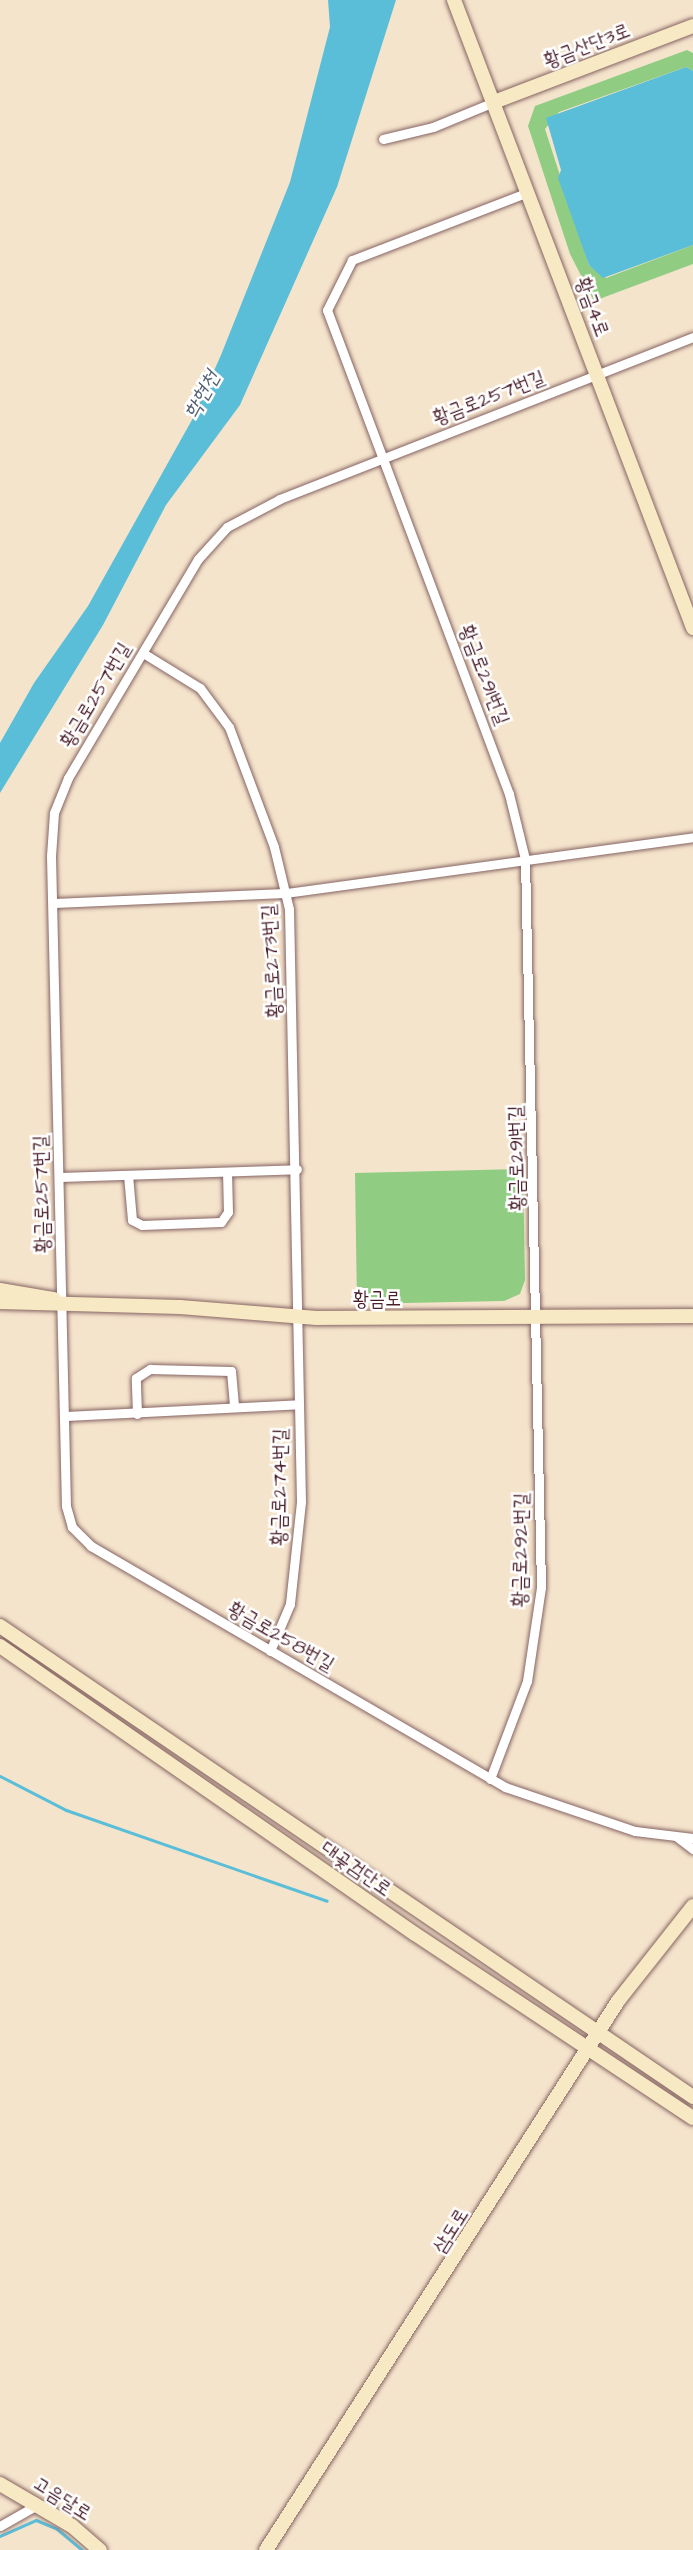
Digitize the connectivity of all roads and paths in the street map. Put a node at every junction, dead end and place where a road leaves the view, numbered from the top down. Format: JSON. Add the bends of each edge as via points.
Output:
{"nodes":[{"id":1,"x":454,"y":0,"type":"edge"},
{"id":2,"x":693,"y":26,"type":"edge"},
{"id":3,"x":494,"y":102,"type":"junction"},
{"id":4,"x":383,"y":139,"type":"dead end"},
{"id":5,"x":528,"y":192,"type":"junction"},
{"id":6,"x":693,"y":337,"type":"edge"},
{"id":7,"x":597,"y":375,"type":"junction"},
{"id":8,"x":382,"y":459,"type":"junction"},
{"id":9,"x":693,"y":628,"type":"edge"},
{"id":10,"x":143,"y":652,"type":"junction"},
{"id":11,"x":693,"y":837,"type":"edge"},
{"id":12,"x":525,"y":859,"type":"junction"},
{"id":13,"x":286,"y":894,"type":"junction"},
{"id":14,"x":53,"y":903,"type":"junction"},
{"id":15,"x":297,"y":1169,"type":"junction"},
{"id":16,"x":227,"y":1172,"type":"junction"},
{"id":17,"x":128,"y":1175,"type":"junction"},
{"id":18,"x":60,"y":1177,"type":"junction"},
{"id":19,"x":0,"y":1290,"type":"edge"},
{"id":20,"x":62,"y":1301,"type":"junction"},
{"id":21,"x":0,"y":1302,"type":"edge"},
{"id":22,"x":537,"y":1314,"type":"junction"},
{"id":23,"x":693,"y":1316,"type":"edge"},
{"id":24,"x":299,"y":1317,"type":"junction"},
{"id":25,"x":299,"y":1404,"type":"junction"},
{"id":26,"x":234,"y":1406,"type":"junction"},
{"id":27,"x":137,"y":1414,"type":"junction"},
{"id":28,"x":66,"y":1416,"type":"junction"},
{"id":29,"x":0,"y":1626,"type":"edge"},
{"id":30,"x":0,"y":1646,"type":"edge"},
{"id":31,"x":270,"y":1652,"type":"junction"},
{"id":32,"x":490,"y":1779,"type":"junction"},
{"id":33,"x":677,"y":1837,"type":"junction"},
{"id":34,"x":693,"y":1838,"type":"edge"},
{"id":35,"x":693,"y":1849,"type":"edge"},
{"id":36,"x":693,"y":1906,"type":"edge"},
{"id":37,"x":598,"y":2033,"type":"junction"},
{"id":38,"x":588,"y":2049,"type":"junction"},
{"id":39,"x":693,"y":2097,"type":"edge"},
{"id":40,"x":693,"y":2118,"type":"edge"},
{"id":41,"x":0,"y":2484,"type":"edge"},
{"id":42,"x":37,"y":2505,"type":"junction"},
{"id":43,"x":0,"y":2526,"type":"edge"},
{"id":44,"x":100,"y":2550,"type":"edge"},
{"id":45,"x":266,"y":2550,"type":"edge"}],
"edges":[{"from":1,"to":3,"type":"street","name":"황금4로"},
{"from":2,"to":3,"type":"street","name":"황금산단3로"},
{"from":3,"to":4,"type":"street","via":[[433,127]]},
{"from":3,"to":5,"type":"street","name":"황금4로"},
{"from":5,"to":7,"type":"street","name":"황금4로"},
{"from":5,"to":8,"type":"street","name":"황금로291번길","via":[[358,257],[343,270],[328,315]]},
{"from":6,"to":7,"type":"street","name":"황금로257번길"},
{"from":7,"to":8,"type":"street","name":"황금로257번길"},
{"from":7,"to":9,"type":"street","name":"황금4로"},
{"from":8,"to":10,"type":"street","name":"황금로257번길","via":[[280,499],[227,527],[198,559]]},
{"from":8,"to":12,"type":"street","name":"황금로291번길","via":[[509,794]]},
{"from":10,"to":13,"type":"street","name":"황금로273번길","via":[[191,681],[221,714],[260,807]]},
{"from":10,"to":14,"type":"street","name":"황금로257번길","via":[[57,803],[51,836]]},
{"from":11,"to":12,"type":"street"},
{"from":12,"to":13,"type":"street"},
{"from":12,"to":22,"type":"street","name":"황금로291번길"},
{"from":13,"to":14,"type":"street"},
{"from":13,"to":15,"type":"street","name":"황금로273번길"},
{"from":14,"to":18,"type":"street","name":"황금로257번길"},
{"from":15,"to":16,"type":"street"},
{"from":15,"to":24,"type":"street","name":"황금로273번길"},
{"from":16,"to":17,"type":"street"},
{"from":16,"to":17,"type":"street","via":[[225,1219],[153,1225],[132,1220]]},
{"from":17,"to":18,"type":"street"},
{"from":18,"to":20,"type":"street","name":"황금로257번길"},
{"from":19,"to":20,"type":"street","name":"황금로"},
{"from":20,"to":21,"type":"street","name":"황금로"},
{"from":20,"to":24,"type":"street","name":"황금로"},
{"from":20,"to":28,"type":"street","name":"황금로258번길"},
{"from":22,"to":23,"type":"street","name":"황금로"},
{"from":22,"to":24,"type":"street","name":"황금로"},
{"from":22,"to":32,"type":"street","name":"황금로292번길","via":[[538,1613],[521,1702]]},
{"from":24,"to":25,"type":"street","name":"황금로274번길"},
{"from":25,"to":26,"type":"street"},
{"from":25,"to":31,"type":"street","name":"황금로274번길","via":[[297,1554],[286,1619]]},
{"from":26,"to":27,"type":"street"},
{"from":26,"to":27,"type":"street","via":[[231,1371],[150,1370],[136,1378]]},
{"from":27,"to":28,"type":"street"},
{"from":28,"to":31,"type":"street","name":"황금로258번길","via":[[66,1506],[79,1537]]},
{"from":29,"to":37,"type":"street","name":"대곶검단로"},
{"from":30,"to":38,"type":"street","name":"대곶검단로"},
{"from":31,"to":32,"type":"street","name":"황금로258번길"},
{"from":32,"to":33,"type":"street","name":"황금로258번길","via":[[600,1821]]},
{"from":33,"to":34,"type":"street","name":"황금로258번길"},
{"from":33,"to":35,"type":"street"},
{"from":36,"to":37,"type":"street","name":"삼도로"},
{"from":37,"to":38,"type":"street","name":"삼도로"},
{"from":37,"to":39,"type":"street","name":"대곶검단로"},
{"from":38,"to":40,"type":"street","name":"대곶검단로"},
{"from":38,"to":45,"type":"street","name":"삼도로"},
{"from":41,"to":42,"type":"street","name":"고음달로"},
{"from":42,"to":43,"type":"street"},
{"from":42,"to":44,"type":"street","name":"고음달로"}]}
